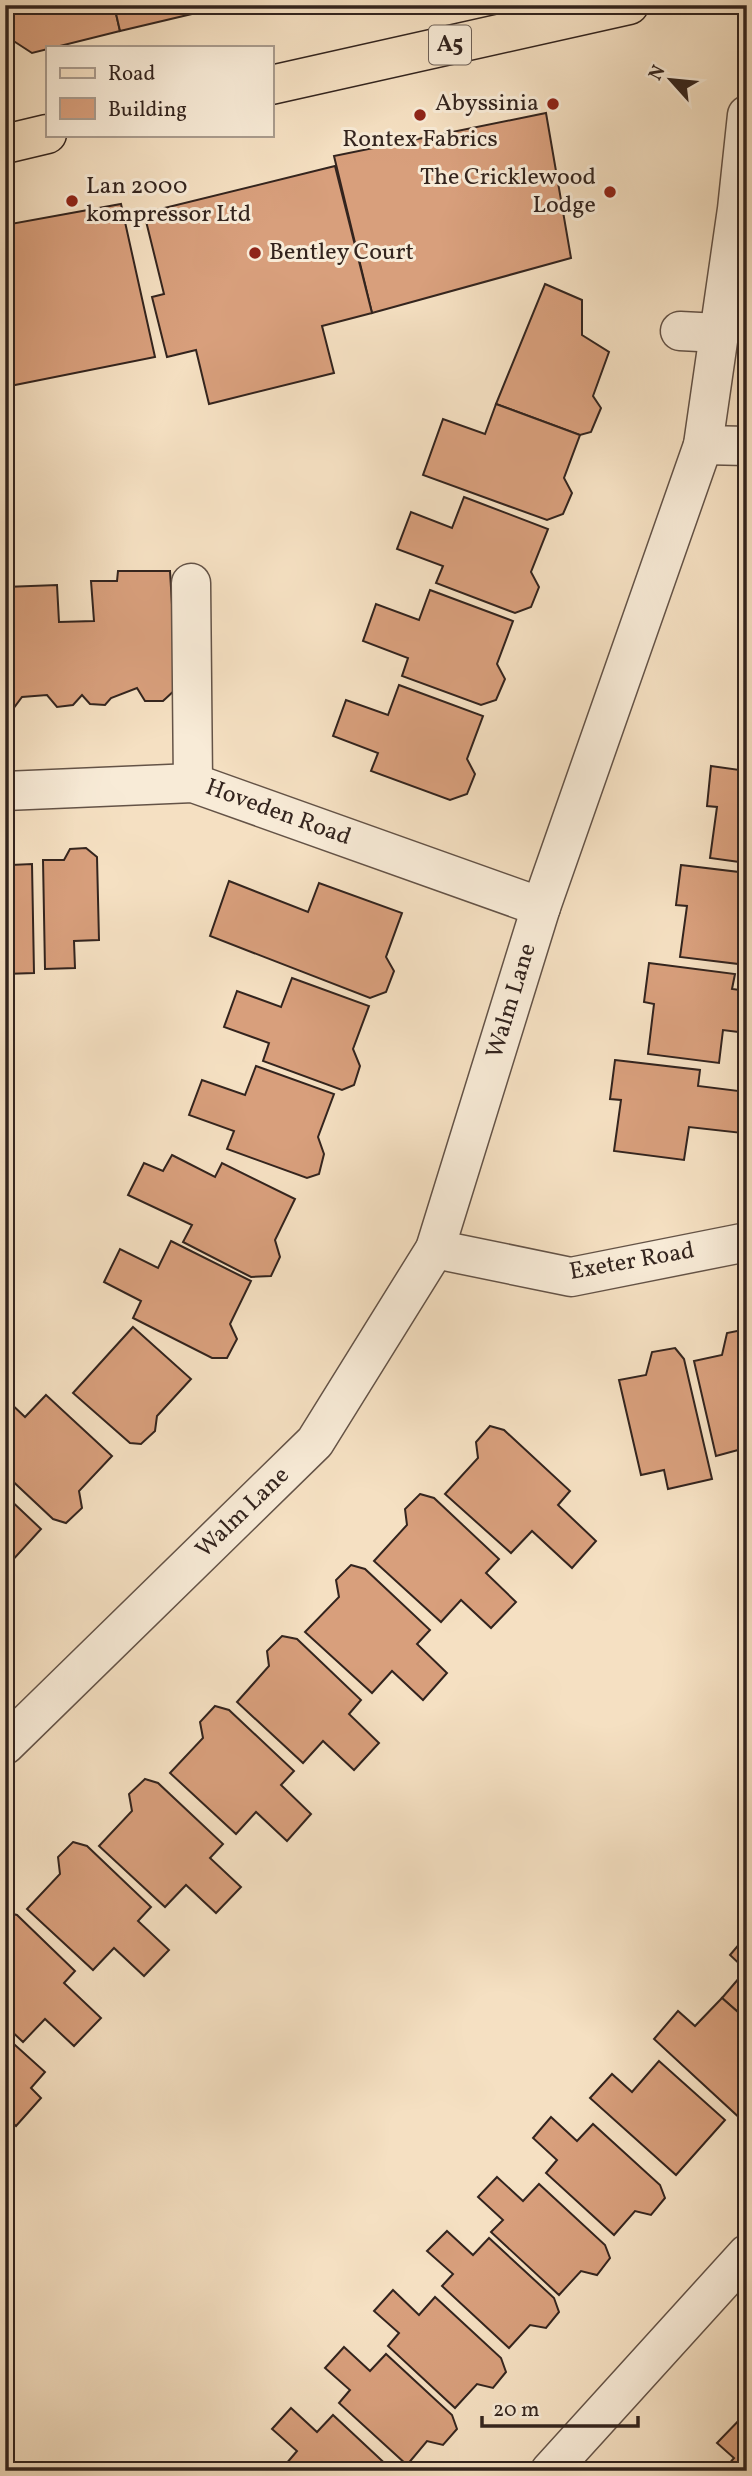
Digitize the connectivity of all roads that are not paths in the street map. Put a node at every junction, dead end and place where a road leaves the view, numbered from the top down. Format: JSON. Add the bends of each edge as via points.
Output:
{"nodes":[{"id":1,"x":629,"y":5,"type":"edge"},
{"id":2,"x":273,"y":85,"type":"edge"},
{"id":3,"x":747,"y":115,"type":"edge"},
{"id":4,"x":46,"y":134,"type":"edge"},
{"id":5,"x":5,"y":144,"type":"edge"},
{"id":6,"x":680,"y":331,"type":"dead end"},
{"id":7,"x":719,"y":333,"type":"junction"},
{"id":8,"x":703,"y":445,"type":"junction"},
{"id":9,"x":747,"y":446,"type":"edge"},
{"id":10,"x":191,"y":583,"type":"dead end"},
{"id":11,"x":193,"y":783,"type":"junction"},
{"id":12,"x":5,"y":792,"type":"edge"},
{"id":13,"x":541,"y":907,"type":"junction"},
{"id":14,"x":747,"y":1242,"type":"edge"},
{"id":15,"x":435,"y":1249,"type":"junction"},
{"id":16,"x":5,"y":1745,"type":"edge"},
{"id":17,"x":747,"y":2254,"type":"edge"},
{"id":18,"x":550,"y":2471,"type":"edge"}],
"edges":[{"from":1,"to":2,"type":"main road","number":"A5"},
{"from":3,"to":7,"type":"street","name":"Walm Lane"},
{"from":4,"to":5,"type":"main road"},
{"from":6,"to":7,"type":"street"},
{"from":7,"to":8,"type":"street","name":"Walm Lane"},
{"from":8,"to":9,"type":"street"},
{"from":8,"to":13,"type":"street","name":"Walm Lane"},
{"from":10,"to":11,"type":"street"},
{"from":11,"to":12,"type":"street","name":"Hoveden Road"},
{"from":11,"to":13,"type":"street","name":"Hoveden Road"},
{"from":13,"to":15,"type":"street","name":"Walm Lane"},
{"from":14,"to":15,"type":"street","name":"Exeter Road","via":[[571,1277]]},
{"from":15,"to":16,"type":"street","name":"Walm Lane","via":[[315,1442]]},
{"from":17,"to":18,"type":"street"}]}
